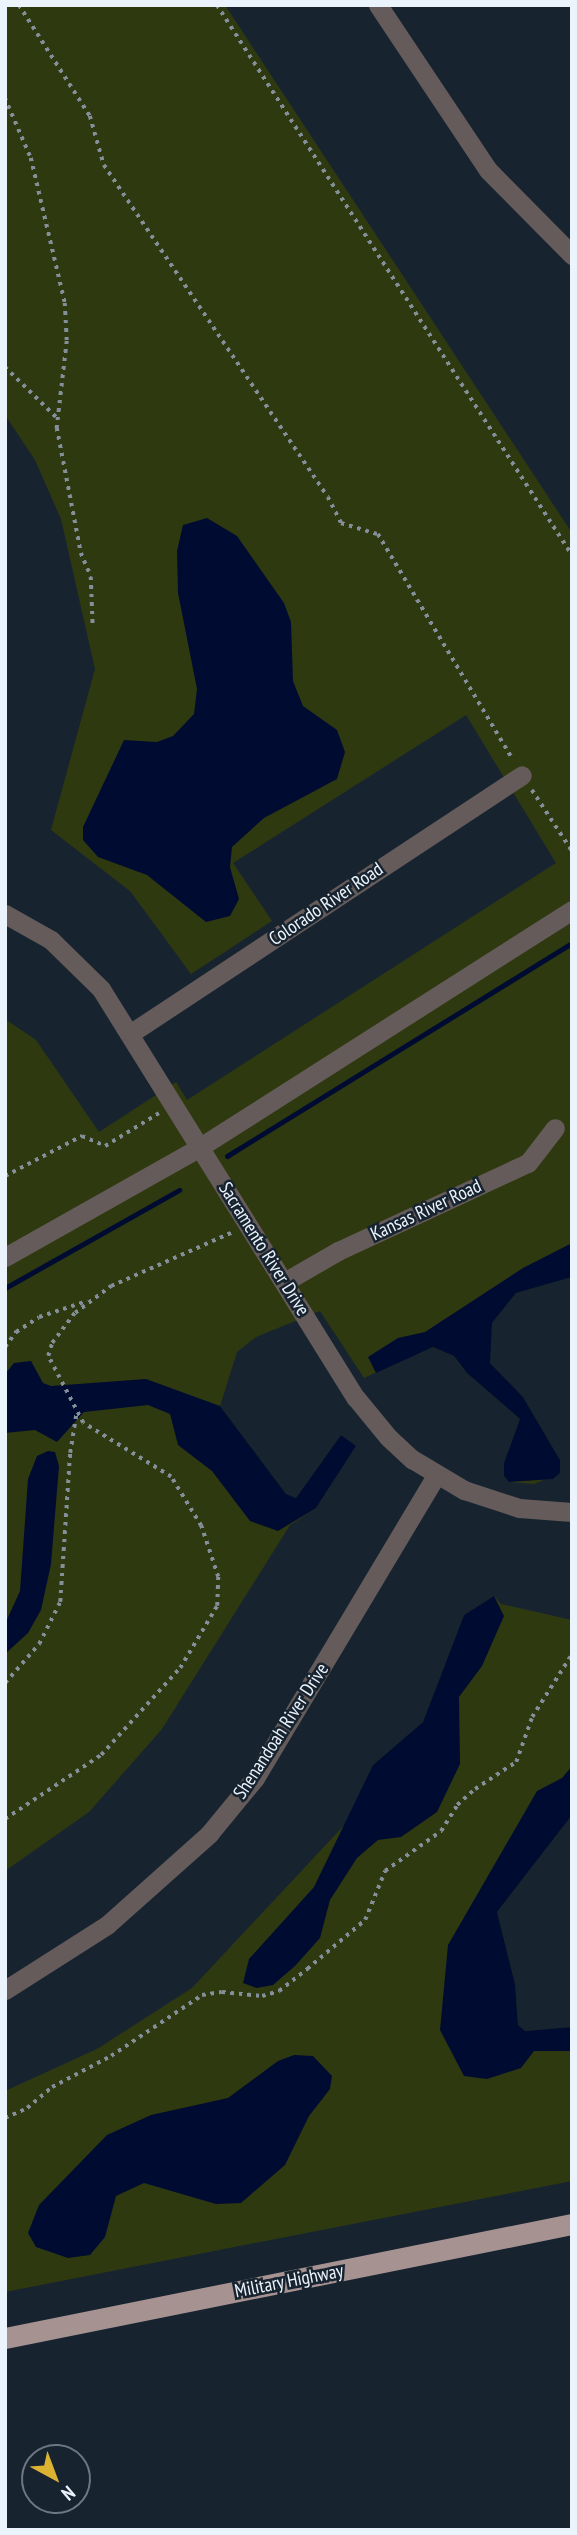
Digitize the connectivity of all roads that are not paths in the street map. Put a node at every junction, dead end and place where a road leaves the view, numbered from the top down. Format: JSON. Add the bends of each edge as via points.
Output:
{"nodes":[{"id":1,"x":378,"y":5,"type":"edge"},
{"id":2,"x":572,"y":255,"type":"edge"},
{"id":3,"x":522,"y":775,"type":"road end"},
{"id":4,"x":572,"y":910,"type":"edge"},
{"id":5,"x":5,"y":914,"type":"edge"},
{"id":6,"x":131,"y":1033,"type":"junction"},
{"id":7,"x":555,"y":1128,"type":"dead end"},
{"id":8,"x":200,"y":1147,"type":"junction"},
{"id":9,"x":5,"y":1257,"type":"edge"},
{"id":10,"x":286,"y":1281,"type":"junction"},
{"id":11,"x":436,"y":1475,"type":"junction"},
{"id":12,"x":572,"y":1512,"type":"edge"},
{"id":13,"x":5,"y":1990,"type":"edge"},
{"id":14,"x":572,"y":2224,"type":"edge"},
{"id":15,"x":5,"y":2338,"type":"edge"}],
"edges":[{"from":1,"to":2,"type":"street","via":[[488,170]]},
{"from":3,"to":6,"type":"street","name":"Colorado River Road"},
{"from":4,"to":8,"type":"street"},
{"from":5,"to":6,"type":"street","name":"Sacramento River Drive","via":[[71,956]]},
{"from":6,"to":8,"type":"street","name":"Sacramento River Drive"},
{"from":7,"to":10,"type":"street","name":"Kansas River Road","via":[[528,1163],[338,1251]]},
{"from":8,"to":9,"type":"street"},
{"from":8,"to":10,"type":"street","name":"Sacramento River Drive"},
{"from":10,"to":11,"type":"street","name":"Sacramento River Drive","via":[[356,1398],[388,1437]]},
{"from":11,"to":12,"type":"street","name":"Sacramento River Drive","via":[[499,1504]]},
{"from":11,"to":13,"type":"street","name":"Shenandoah River Drive","via":[[255,1778],[209,1834],[107,1925]]},
{"from":14,"to":15,"type":"main road","name":"Military Highway"}]}
